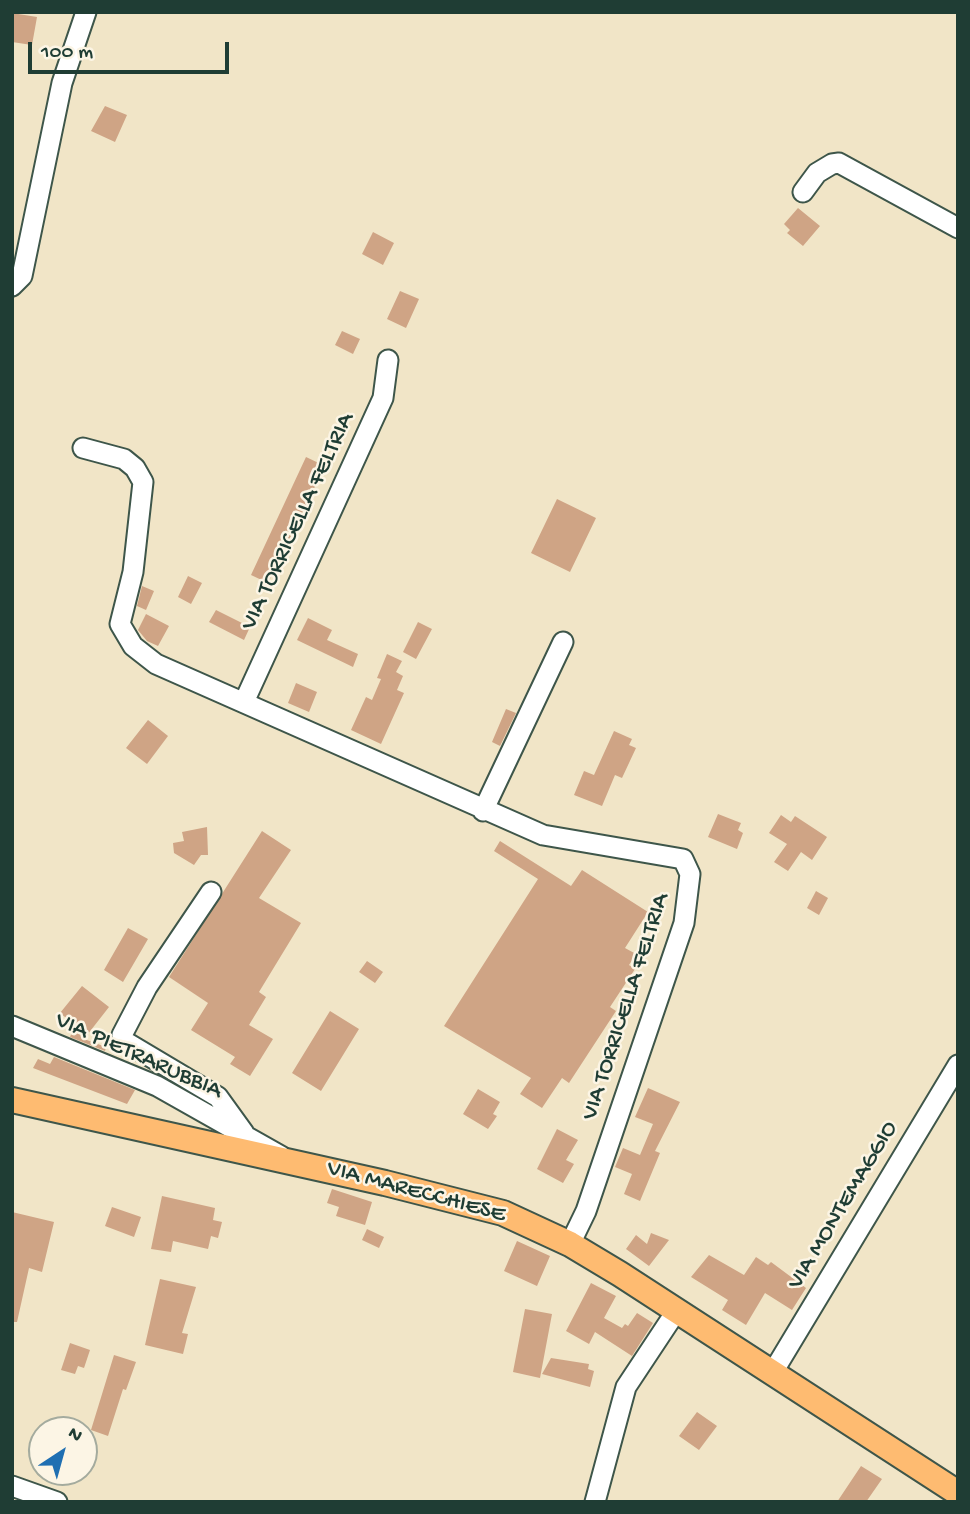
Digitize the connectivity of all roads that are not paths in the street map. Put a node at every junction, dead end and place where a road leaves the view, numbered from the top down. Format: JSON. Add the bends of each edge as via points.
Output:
{"nodes":[{"id":1,"x":86,"y":12,"type":"edge"},
{"id":2,"x":803,"y":192,"type":"dead end"},
{"id":3,"x":958,"y":228,"type":"edge"},
{"id":4,"x":12,"y":286,"type":"edge"},
{"id":5,"x":388,"y":360,"type":"dead end"},
{"id":6,"x":83,"y":448,"type":"dead end"},
{"id":7,"x":563,"y":642,"type":"dead end"},
{"id":8,"x":244,"y":702,"type":"junction"},
{"id":9,"x":483,"y":811,"type":"junction"},
{"id":10,"x":211,"y":892,"type":"dead end"},
{"id":11,"x":12,"y":1026,"type":"edge"},
{"id":12,"x":958,"y":1065,"type":"edge"},
{"id":13,"x":12,"y":1100,"type":"edge"},
{"id":14,"x":244,"y":1133,"type":"junction"},
{"id":15,"x":290,"y":1161,"type":"junction"},
{"id":16,"x":570,"y":1244,"type":"junction"},
{"id":17,"x":677,"y":1310,"type":"junction"},
{"id":18,"x":773,"y":1372,"type":"junction"},
{"id":19,"x":12,"y":1486,"type":"edge"},
{"id":20,"x":958,"y":1493,"type":"edge"},
{"id":21,"x":57,"y":1502,"type":"edge"},
{"id":22,"x":595,"y":1502,"type":"edge"}],
"edges":[{"from":1,"to":4,"type":"street","via":[[62,83],[22,276]]},
{"from":2,"to":3,"type":"street","via":[[817,173],[839,163]]},
{"from":5,"to":8,"type":"street","name":"VIA TORRICELLA FELTRIA","via":[[383,398]]},
{"from":6,"to":8,"type":"street","name":"VIA TORRICELLA FELTRIA","via":[[124,459],[143,482],[132,572],[120,624],[133,646],[156,664]]},
{"from":7,"to":9,"type":"street"},
{"from":8,"to":9,"type":"street","name":"VIA TORRICELLA FELTRIA"},
{"from":9,"to":16,"type":"street","name":"VIA TORRICELLA FELTRIA","via":[[542,835],[683,859],[690,874],[684,923],[586,1211]]},
{"from":10,"to":14,"type":"street","name":"VIA PIETRARUBBIA","via":[[122,1035],[124,1041],[218,1097]]},
{"from":11,"to":14,"type":"street","name":"VIA PIETRARUBBIA","via":[[157,1086]]},
{"from":12,"to":18,"type":"street","name":"VIA MONTEMAGGIO"},
{"from":13,"to":15,"type":"main road","name":"VIA MARECCHIESE"},
{"from":14,"to":15,"type":"street","name":"VIA PIETRARUBBIA"},
{"from":15,"to":16,"type":"main road","name":"VIA MARECCHIESE","via":[[503,1213]]},
{"from":16,"to":17,"type":"main road","name":"VIA MARECCHIESE"},
{"from":17,"to":18,"type":"main road","name":"VIA MARECCHIESE"},
{"from":17,"to":22,"type":"street","via":[[626,1387]]},
{"from":18,"to":20,"type":"main road","name":"VIA MARECCHIESE"},
{"from":19,"to":21,"type":"street"}]}
